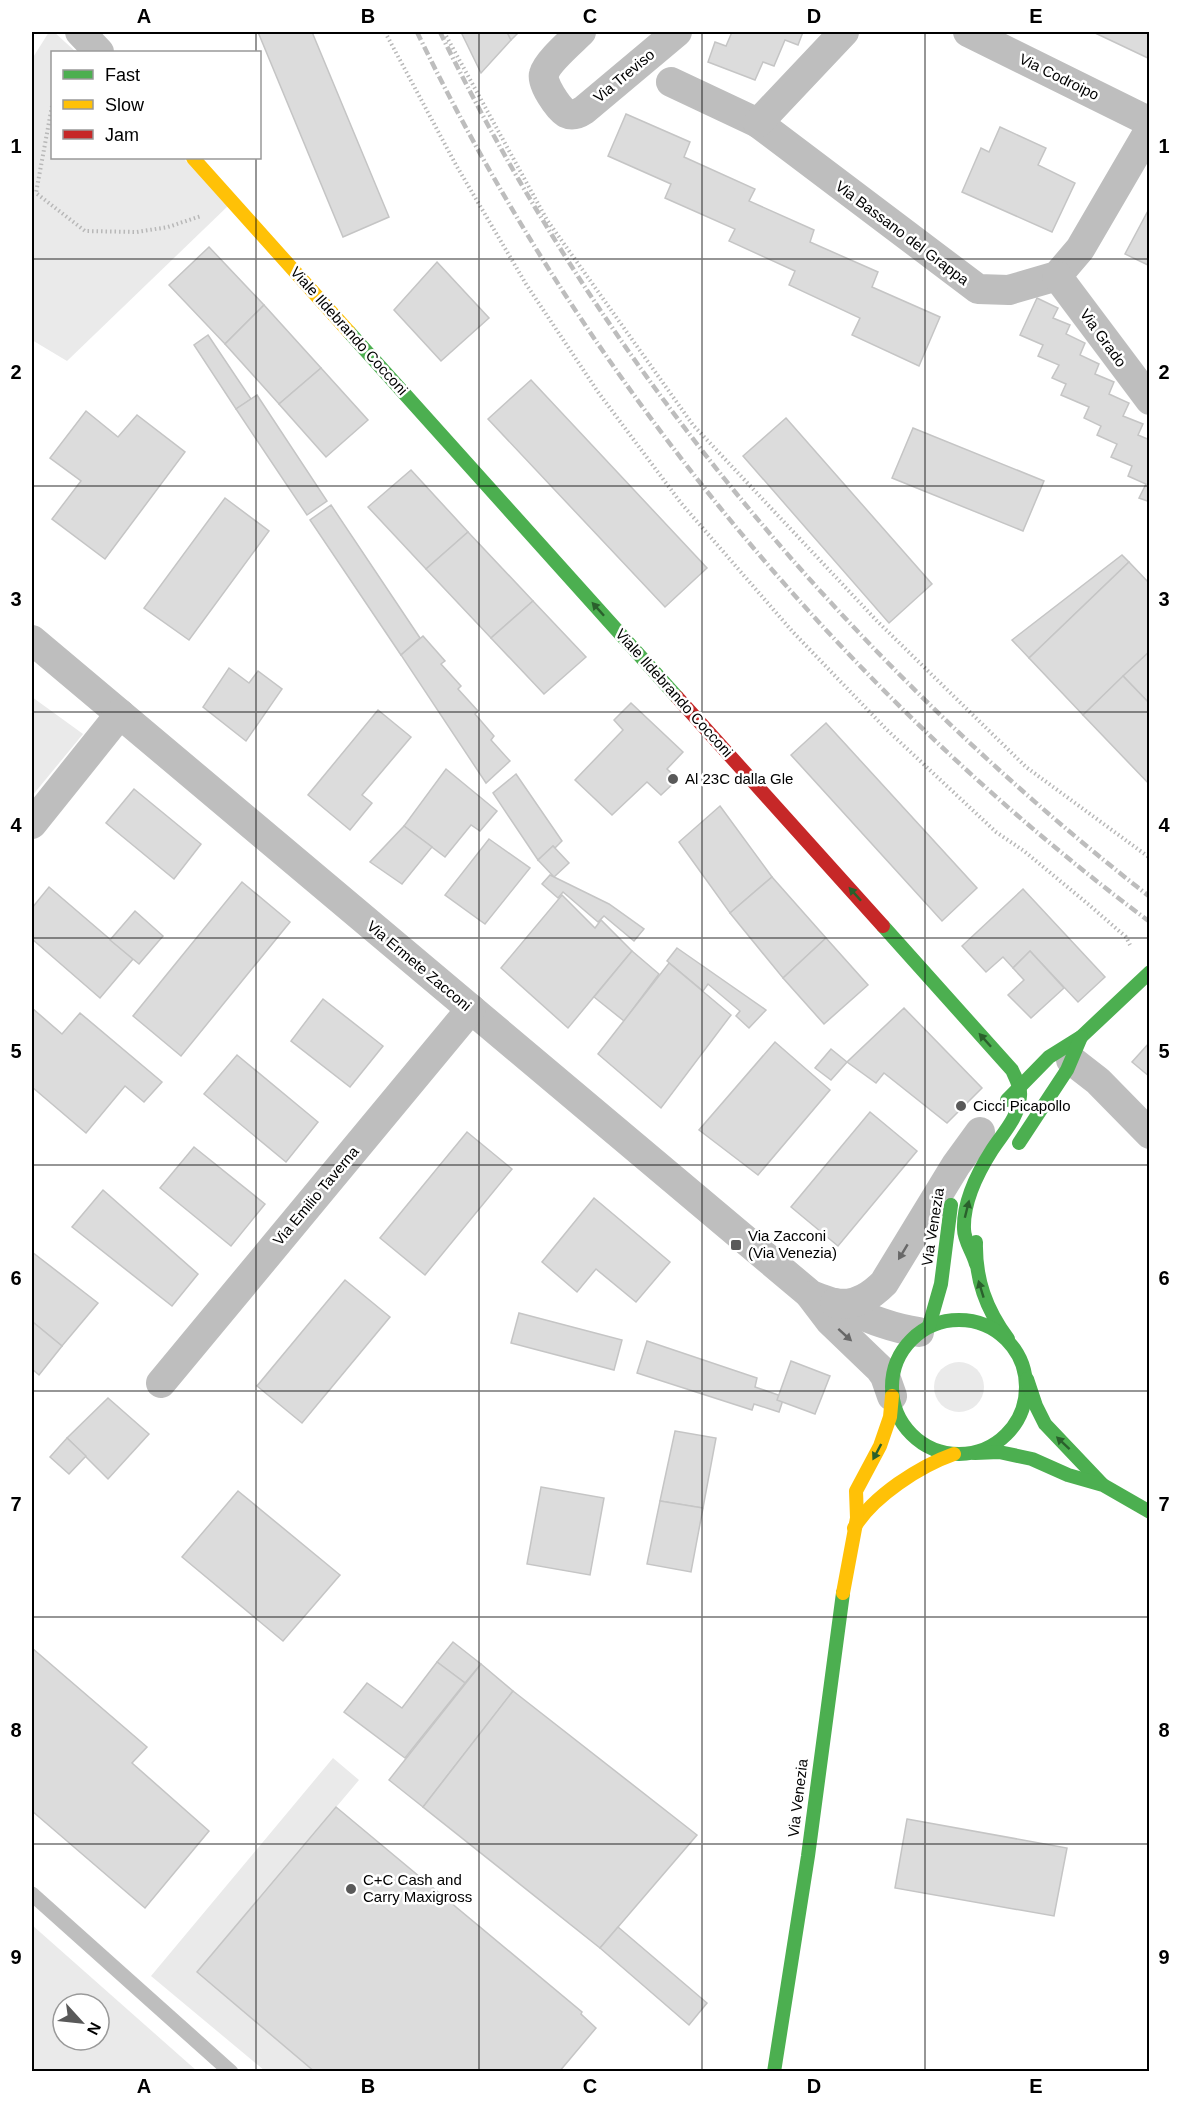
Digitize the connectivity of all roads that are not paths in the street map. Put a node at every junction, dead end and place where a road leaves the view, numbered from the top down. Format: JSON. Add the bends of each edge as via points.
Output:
{"nodes":[{"id":1,"x":80,"y":32,"type":"edge"},
{"id":2,"x":581,"y":32,"type":"edge"},
{"id":3,"x":677,"y":32,"type":"edge"},
{"id":4,"x":844,"y":32,"type":"edge"},
{"id":5,"x":968,"y":32,"type":"edge"},
{"id":6,"x":98,"y":51,"type":"edge"},
{"id":7,"x":671,"y":82,"type":"dead end"},
{"id":8,"x":1149,"y":122,"type":"edge"},
{"id":9,"x":758,"y":123,"type":"junction"},
{"id":10,"x":1149,"y":129,"type":"edge"},
{"id":11,"x":194,"y":159,"type":"edge"},
{"id":12,"x":1057,"y":276,"type":"junction"},
{"id":13,"x":1149,"y":400,"type":"edge"},
{"id":14,"x":32,"y":640,"type":"edge"},
{"id":15,"x":120,"y":714,"type":"junction"},
{"id":16,"x":32,"y":824,"type":"edge"},
{"id":17,"x":1149,"y":972,"type":"edge"},
{"id":18,"x":471,"y":1009,"type":"junction"},
{"id":19,"x":1076,"y":1049,"type":"junction"},
{"id":20,"x":1020,"y":1085,"type":"junction"},
{"id":21,"x":999,"y":1109,"type":"dead end"},
{"id":22,"x":983,"y":1128,"type":"joint"},
{"id":23,"x":1149,"y":1134,"type":"edge"},
{"id":24,"x":1012,"y":1153,"type":"dead end"},
{"id":25,"x":978,"y":1228,"type":"dead end"},
{"id":26,"x":976,"y":1264,"type":"junction"},
{"id":27,"x":807,"y":1292,"type":"junction"},
{"id":28,"x":835,"y":1303,"type":"junction"},
{"id":29,"x":924,"y":1329,"type":"junction"},
{"id":30,"x":1009,"y":1340,"type":"junction"},
{"id":31,"x":1024,"y":1368,"type":"junction"},
{"id":32,"x":161,"y":1383,"type":"dead end"},
{"id":33,"x":892,"y":1396,"type":"junction"},
{"id":34,"x":954,"y":1454,"type":"junction"},
{"id":35,"x":970,"y":1454,"type":"junction"},
{"id":36,"x":1103,"y":1485,"type":"junction"},
{"id":37,"x":1149,"y":1512,"type":"edge"},
{"id":38,"x":854,"y":1528,"type":"junction"},
{"id":39,"x":32,"y":1894,"type":"edge"},
{"id":40,"x":231,"y":2072,"type":"edge"},
{"id":41,"x":774,"y":2072,"type":"edge"}],
"edges":[{"from":1,"to":6,"type":"street"},
{"from":2,"to":3,"type":"street","name":"Via Treviso","via":[[543,77],[550,93],[568,114],[584,110]]},
{"from":4,"to":9,"type":"street"},
{"from":5,"to":8,"type":"street","name":"Via Codroipo"},
{"from":7,"to":9,"type":"street","name":"Via Bassano del Grappa"},
{"from":9,"to":12,"type":"street","name":"Via Bassano del Grappa","via":[[978,289],[1009,290]]},
{"from":10,"to":12,"type":"street","via":[[1080,249]]},
{"from":20,"to":11,"type":"street","name":"Viale Ildebrando Cocconi","one_way":true,"via":[[1009,1065]]},
{"from":12,"to":13,"type":"street","name":"Via Grado"},
{"from":14,"to":15,"type":"street","name":"Via Ermete Zacconi"},
{"from":15,"to":16,"type":"street"},
{"from":15,"to":18,"type":"street","name":"Via Ermete Zacconi"},
{"from":17,"to":19,"type":"street"},
{"from":18,"to":27,"type":"street","name":"Via Ermete Zacconi"},
{"from":18,"to":32,"type":"street","name":"Via Emilio Taverna"},
{"from":19,"to":20,"type":"street","via":[[1058,1050]]},
{"from":19,"to":23,"type":"street","via":[[1098,1081]]},
{"from":19,"to":24,"type":"street","via":[[1067,1070]]},
{"from":20,"to":21,"type":"street"},
{"from":26,"to":20,"type":"street","one_way":true,"via":[[963,1229],[966,1210],[986,1158],[1016,1113]]},
{"from":22,"to":28,"type":"street","one_way":true,"via":[[884,1283],[861,1300]]},
{"from":22,"to":29,"type":"street","name":"Via Venezia","via":[[965,1158],[955,1186],[941,1284]]},
{"from":25,"to":26,"type":"street","name":"Via Venezia"},
{"from":30,"to":26,"type":"street","name":"Via Venezia","one_way":true,"via":[[986,1305]]},
{"from":27,"to":28,"type":"street","name":"Via Ermete Zacconi"},
{"from":27,"to":33,"type":"street","name":"Via Ermete Zacconi","one_way":true,"via":[[830,1321],[880,1369]]},
{"from":28,"to":29,"type":"street","name":"Via Ermete Zacconi","via":[[901,1330]]},
{"from":29,"to":30,"type":"street","via":[[956,1319],[970,1320]]},
{"from":29,"to":33,"type":"street","name":"Via Venezia","via":[[900,1356]]},
{"from":30,"to":31,"type":"street","name":"Via Venezia"},
{"from":31,"to":35,"type":"street","name":"Via Venezia","via":[[1026,1400],[1020,1416],[1000,1441]]},
{"from":36,"to":31,"type":"street","one_way":true,"via":[[1045,1424]]},
{"from":33,"to":34,"type":"street","name":"Via Venezia","via":[[910,1434],[938,1451]]},
{"from":33,"to":38,"type":"street","name":"Via Venezia","one_way":true,"via":[[880,1446],[856,1491]]},
{"from":34,"to":35,"type":"street","name":"Via Venezia"},
{"from":34,"to":38,"type":"street","name":"Via Venezia","via":[[905,1477],[866,1511]]},
{"from":35,"to":36,"type":"street","via":[[999,1452],[1021,1456]]},
{"from":36,"to":37,"type":"street"},
{"from":38,"to":41,"type":"street","name":"Via Venezia"},
{"from":39,"to":40,"type":"lane"}]}
